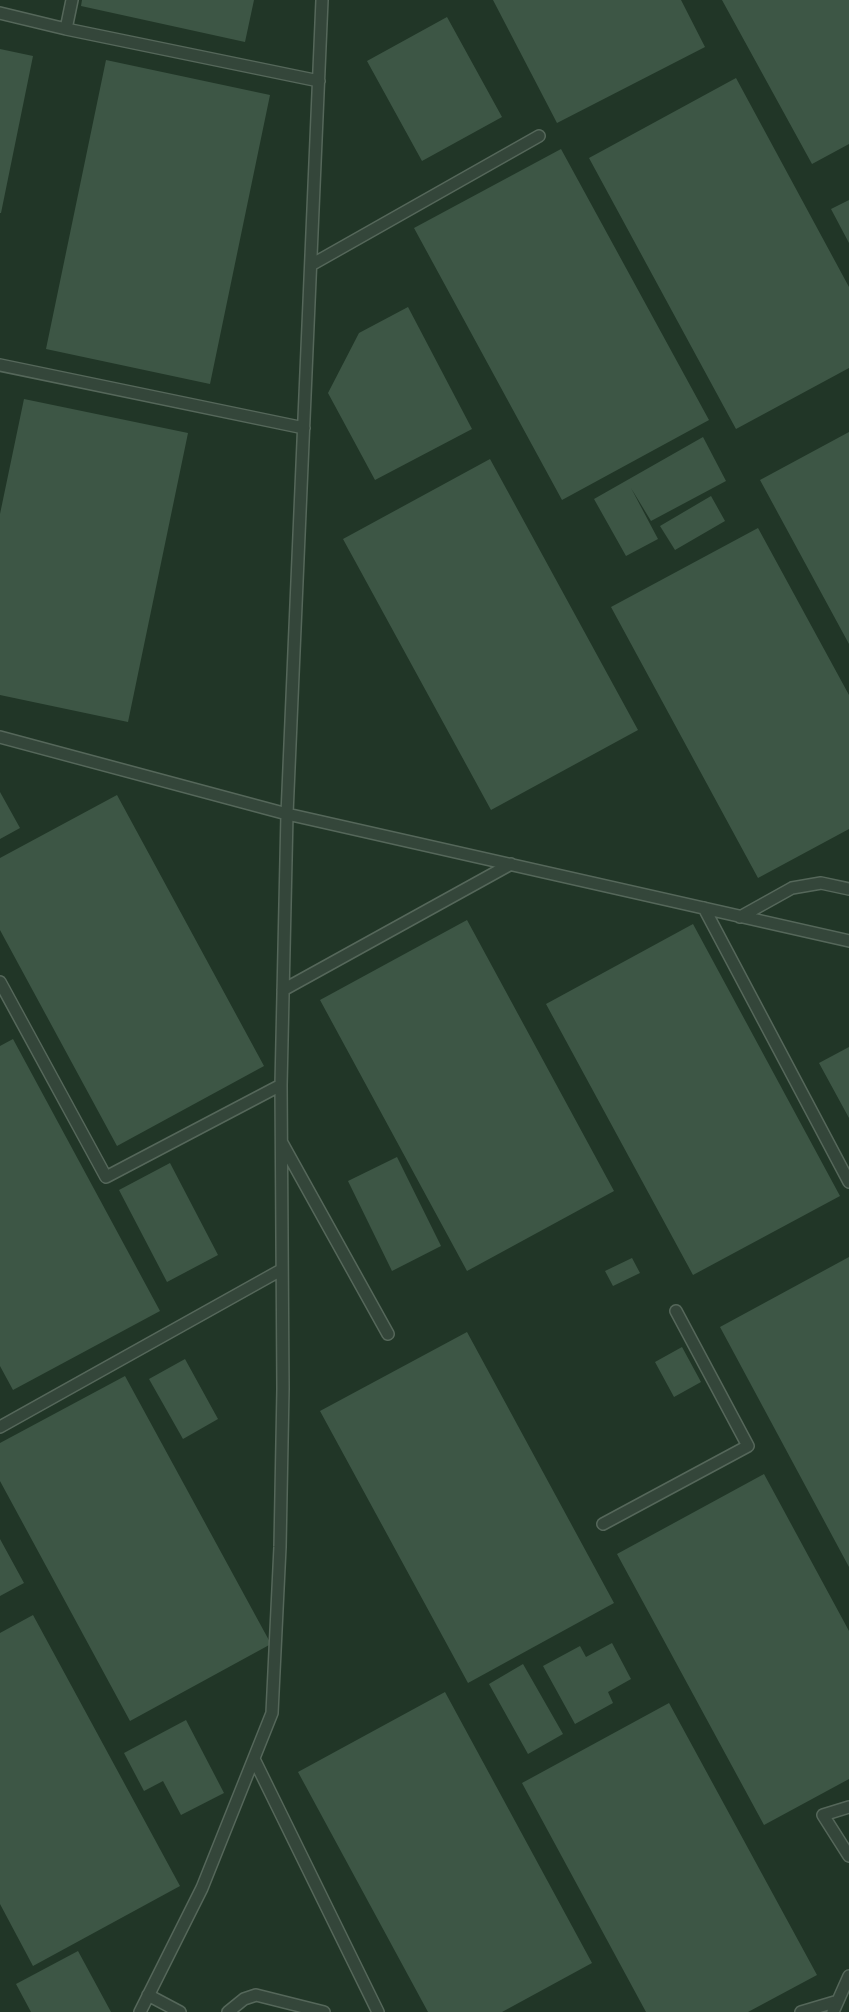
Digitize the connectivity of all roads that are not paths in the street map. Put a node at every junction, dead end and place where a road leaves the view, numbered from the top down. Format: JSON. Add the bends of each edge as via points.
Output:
{"nodes":[{"id":1,"x":72,"y":0,"type":"edge"},
{"id":2,"x":322,"y":0,"type":"edge"},
{"id":3,"x":0,"y":13,"type":"edge"},
{"id":4,"x":66,"y":30,"type":"junction"},
{"id":5,"x":319,"y":81,"type":"junction"},
{"id":6,"x":539,"y":136,"type":"dead end"},
{"id":7,"x":311,"y":265,"type":"junction"},
{"id":8,"x":0,"y":365,"type":"edge"},
{"id":9,"x":304,"y":428,"type":"junction"},
{"id":10,"x":0,"y":736,"type":"edge"},
{"id":11,"x":287,"y":814,"type":"junction"},
{"id":12,"x":511,"y":864,"type":"junction"},
{"id":13,"x":849,"y":889,"type":"edge"},
{"id":14,"x":704,"y":908,"type":"junction"},
{"id":15,"x":740,"y":917,"type":"junction"},
{"id":16,"x":849,"y":941,"type":"edge"},
{"id":17,"x":0,"y":982,"type":"edge"},
{"id":18,"x":283,"y":990,"type":"junction"},
{"id":19,"x":5,"y":1005,"type":"edge"},
{"id":20,"x":281,"y":1085,"type":"junction"},
{"id":21,"x":281,"y":1142,"type":"junction"},
{"id":22,"x":849,"y":1182,"type":"edge"},
{"id":23,"x":281,"y":1270,"type":"junction"},
{"id":24,"x":676,"y":1311,"type":"dead end"},
{"id":25,"x":388,"y":1334,"type":"dead end"},
{"id":26,"x":0,"y":1427,"type":"edge"},
{"id":27,"x":604,"y":1524,"type":"dead end"},
{"id":28,"x":254,"y":1759,"type":"junction"},
{"id":29,"x":849,"y":1807,"type":"edge"},
{"id":30,"x":849,"y":1856,"type":"edge"},
{"id":31,"x":849,"y":1976,"type":"edge"},
{"id":32,"x":148,"y":1996,"type":"junction"},
{"id":33,"x":835,"y":2007,"type":"edge"},
{"id":34,"x":140,"y":2012,"type":"edge"},
{"id":35,"x":180,"y":2012,"type":"edge"},
{"id":36,"x":228,"y":2012,"type":"edge"},
{"id":37,"x":324,"y":2012,"type":"edge"},
{"id":38,"x":378,"y":2012,"type":"edge"},
{"id":39,"x":801,"y":2012,"type":"edge"}],
"edges":[{"from":1,"to":4,"type":"lane"},
{"from":2,"to":5,"type":"lane"},
{"from":3,"to":4,"type":"lane"},
{"from":4,"to":5,"type":"lane"},
{"from":5,"to":7,"type":"lane"},
{"from":6,"to":7,"type":"lane"},
{"from":7,"to":9,"type":"lane"},
{"from":8,"to":9,"type":"lane"},
{"from":9,"to":11,"type":"lane"},
{"from":10,"to":11,"type":"lane"},
{"from":11,"to":12,"type":"lane"},
{"from":11,"to":18,"type":"lane"},
{"from":12,"to":14,"type":"lane"},
{"from":12,"to":18,"type":"lane"},
{"from":13,"to":15,"type":"lane","via":[[821,883],[792,888]]},
{"from":14,"to":15,"type":"lane"},
{"from":14,"to":22,"type":"lane"},
{"from":15,"to":16,"type":"lane"},
{"from":17,"to":19,"type":"lane"},
{"from":18,"to":20,"type":"lane"},
{"from":19,"to":20,"type":"lane","via":[[106,1177]]},
{"from":20,"to":21,"type":"lane"},
{"from":21,"to":23,"type":"lane"},
{"from":21,"to":25,"type":"lane"},
{"from":23,"to":26,"type":"lane"},
{"from":23,"to":28,"type":"lane","via":[[280,1547],[272,1713]]},
{"from":24,"to":27,"type":"lane","via":[[748,1446]]},
{"from":28,"to":32,"type":"lane","via":[[202,1888]]},
{"from":28,"to":38,"type":"lane"},
{"from":29,"to":30,"type":"lane","via":[[823,1815]]},
{"from":31,"to":33,"type":"lane"},
{"from":32,"to":34,"type":"lane"},
{"from":32,"to":35,"type":"lane"},
{"from":33,"to":39,"type":"lane"},
{"from":36,"to":37,"type":"lane","via":[[244,1999],[256,1995]]}]}
